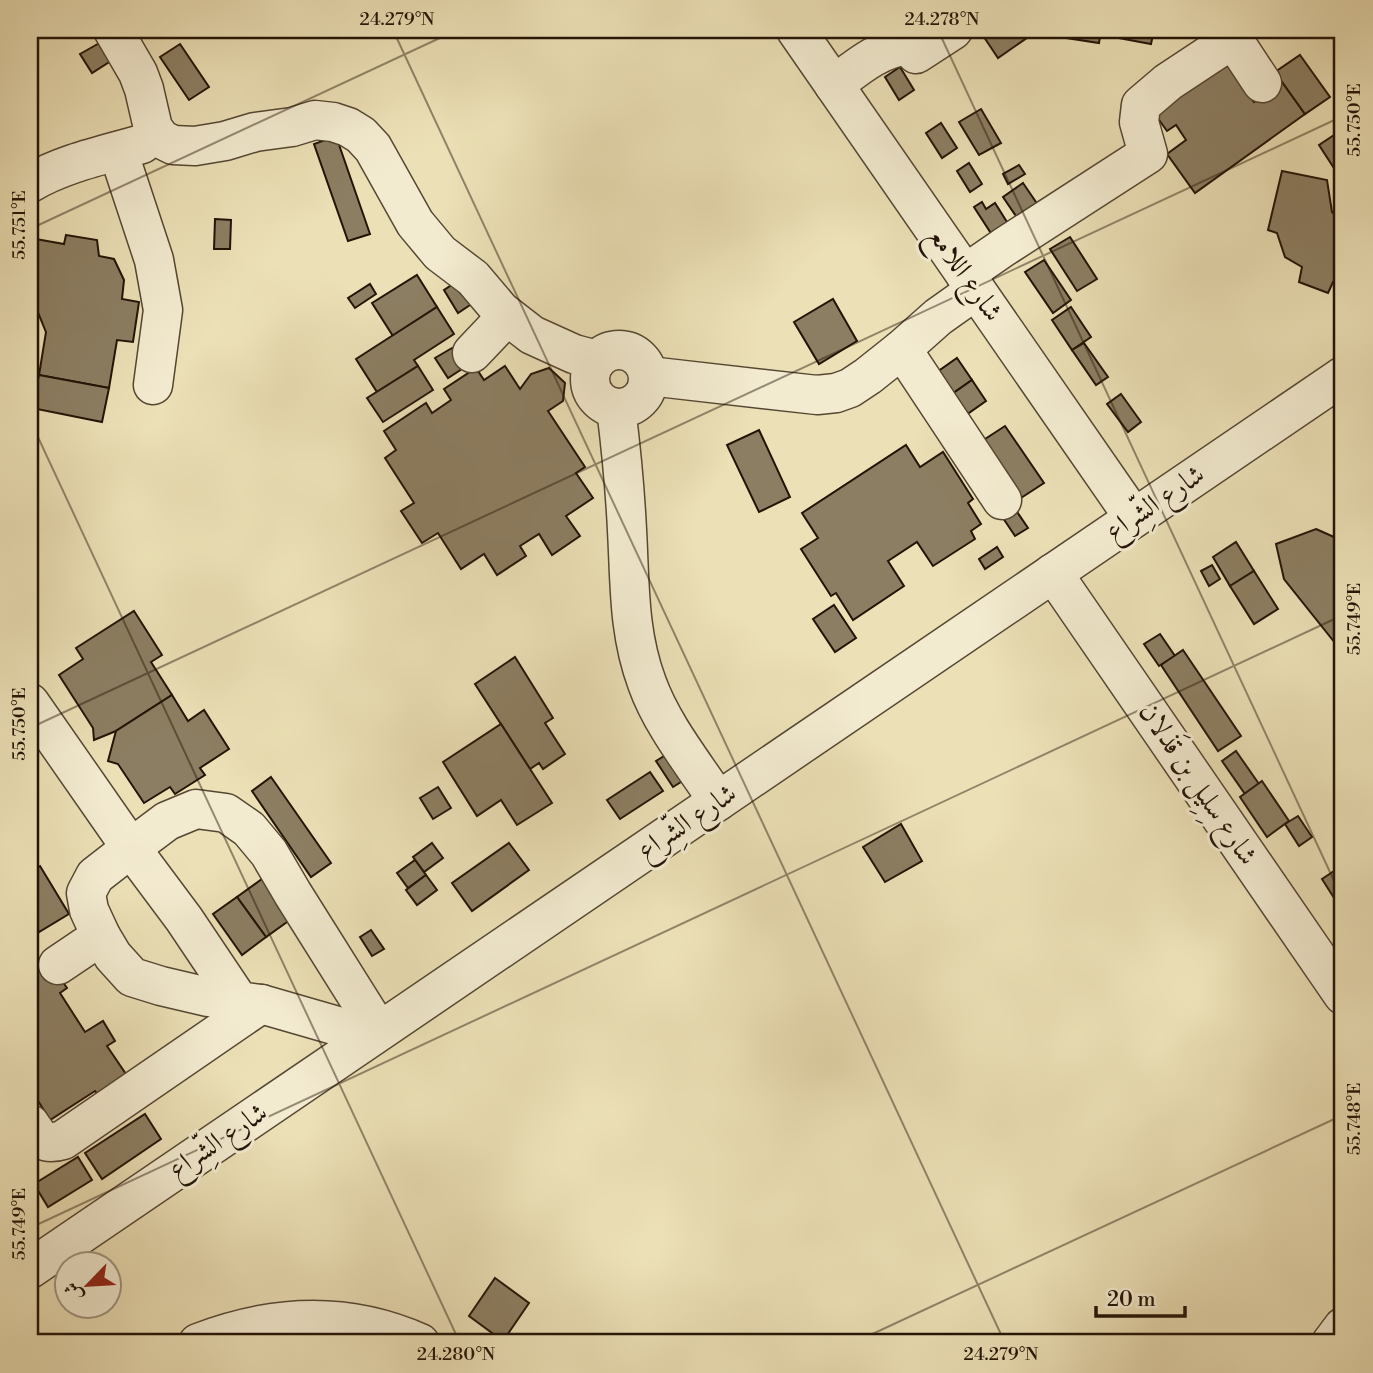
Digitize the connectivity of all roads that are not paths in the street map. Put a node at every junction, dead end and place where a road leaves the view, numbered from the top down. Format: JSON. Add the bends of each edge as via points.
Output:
{"nodes":[{"id":1,"x":114,"y":30,"type":"edge"},
{"id":2,"x":796,"y":30,"type":"edge"},
{"id":3,"x":953,"y":30,"type":"edge"},
{"id":4,"x":1262,"y":83,"type":"dead end"},
{"id":5,"x":834,"y":85,"type":"junction"},
{"id":6,"x":161,"y":139,"type":"junction"},
{"id":7,"x":118,"y":151,"type":"junction"},
{"id":8,"x":31,"y":180,"type":"edge"},
{"id":9,"x":971,"y":282,"type":"junction"},
{"id":10,"x":507,"y":316,"type":"junction"},
{"id":11,"x":902,"y":348,"type":"junction"},
{"id":12,"x":472,"y":353,"type":"dead end"},
{"id":13,"x":597,"y":360,"type":"junction"},
{"id":14,"x":649,"y":376,"type":"junction"},
{"id":15,"x":1343,"y":376,"type":"edge"},
{"id":16,"x":153,"y":385,"type":"dead end"},
{"id":17,"x":616,"y":408,"type":"junction"},
{"id":18,"x":1002,"y":500,"type":"dead end"},
{"id":19,"x":1134,"y":518,"type":"junction"},
{"id":20,"x":1054,"y":573,"type":"junction"},
{"id":21,"x":30,"y":704,"type":"edge"},
{"id":22,"x":718,"y":801,"type":"junction"},
{"id":23,"x":131,"y":848,"type":"junction"},
{"id":24,"x":101,"y":936,"type":"junction"},
{"id":25,"x":58,"y":965,"type":"dead end"},
{"id":26,"x":1343,"y":995,"type":"edge"},
{"id":27,"x":250,"y":1002,"type":"junction"},
{"id":28,"x":376,"y":1034,"type":"junction"},
{"id":29,"x":30,"y":1124,"type":"edge"},
{"id":30,"x":30,"y":1269,"type":"edge"},
{"id":31,"x":198,"y":1343,"type":"edge"},
{"id":32,"x":421,"y":1343,"type":"edge"}],
"edges":[{"from":1,"to":6,"type":"street","via":[[138,73],[153,128]]},
{"from":2,"to":5,"type":"street","name":"شارع اللامع"},
{"from":3,"to":5,"type":"street","via":[[916,54],[909,45],[879,53]]},
{"from":4,"to":9,"type":"street","via":[[1233,39],[1168,82],[1141,105],[1139,122],[1148,154],[1004,247]]},
{"from":5,"to":9,"type":"street","name":"شارع اللامع"},
{"from":6,"to":7,"type":"street"},
{"from":6,"to":10,"type":"street","via":[[195,146],[315,120],[348,127],[373,148],[415,223],[440,253],[473,278]]},
{"from":7,"to":8,"type":"street"},
{"from":7,"to":16,"type":"street","via":[[154,260],[163,310]]},
{"from":9,"to":11,"type":"street"},
{"from":9,"to":19,"type":"street","name":"شارع اللامع"},
{"from":10,"to":12,"type":"street"},
{"from":10,"to":13,"type":"street","via":[[532,335]]},
{"from":11,"to":14,"type":"street","via":[[850,388],[836,393],[817,395]]},
{"from":11,"to":18,"type":"street"},
{"from":13,"to":14,"type":"street","via":[[624,349],[641,358]]},
{"from":13,"to":17,"type":"street","via":[[591,388],[603,403]]},
{"from":14,"to":17,"type":"street","via":[[638,402]]},
{"from":15,"to":19,"type":"street","name":"شارع الشِّراع"},
{"from":17,"to":22,"type":"street","via":[[634,639],[660,713]]},
{"from":19,"to":20,"type":"street","name":"شارع الشِّراع"},
{"from":20,"to":22,"type":"street","name":"شارع الشِّراع"},
{"from":20,"to":26,"type":"street","name":"شارع سِلِيل بن قَذلان"},
{"from":21,"to":23,"type":"street"},
{"from":22,"to":28,"type":"street","name":"شارع الشِّراع"},
{"from":23,"to":24,"type":"street","via":[[95,876],[86,893]]},
{"from":23,"to":27,"type":"street"},
{"from":23,"to":28,"type":"street","via":[[167,821],[196,809],[226,813],[249,829],[270,853]]},
{"from":24,"to":25,"type":"street"},
{"from":24,"to":27,"type":"street","via":[[132,977],[208,997]]},
{"from":27,"to":28,"type":"street"},
{"from":27,"to":29,"type":"street","via":[[63,1140],[44,1141]]},
{"from":28,"to":30,"type":"street","name":"شارع الشِّراع"},
{"from":31,"to":32,"type":"street","via":[[255,1325],[314,1320],[372,1326]]}]}
